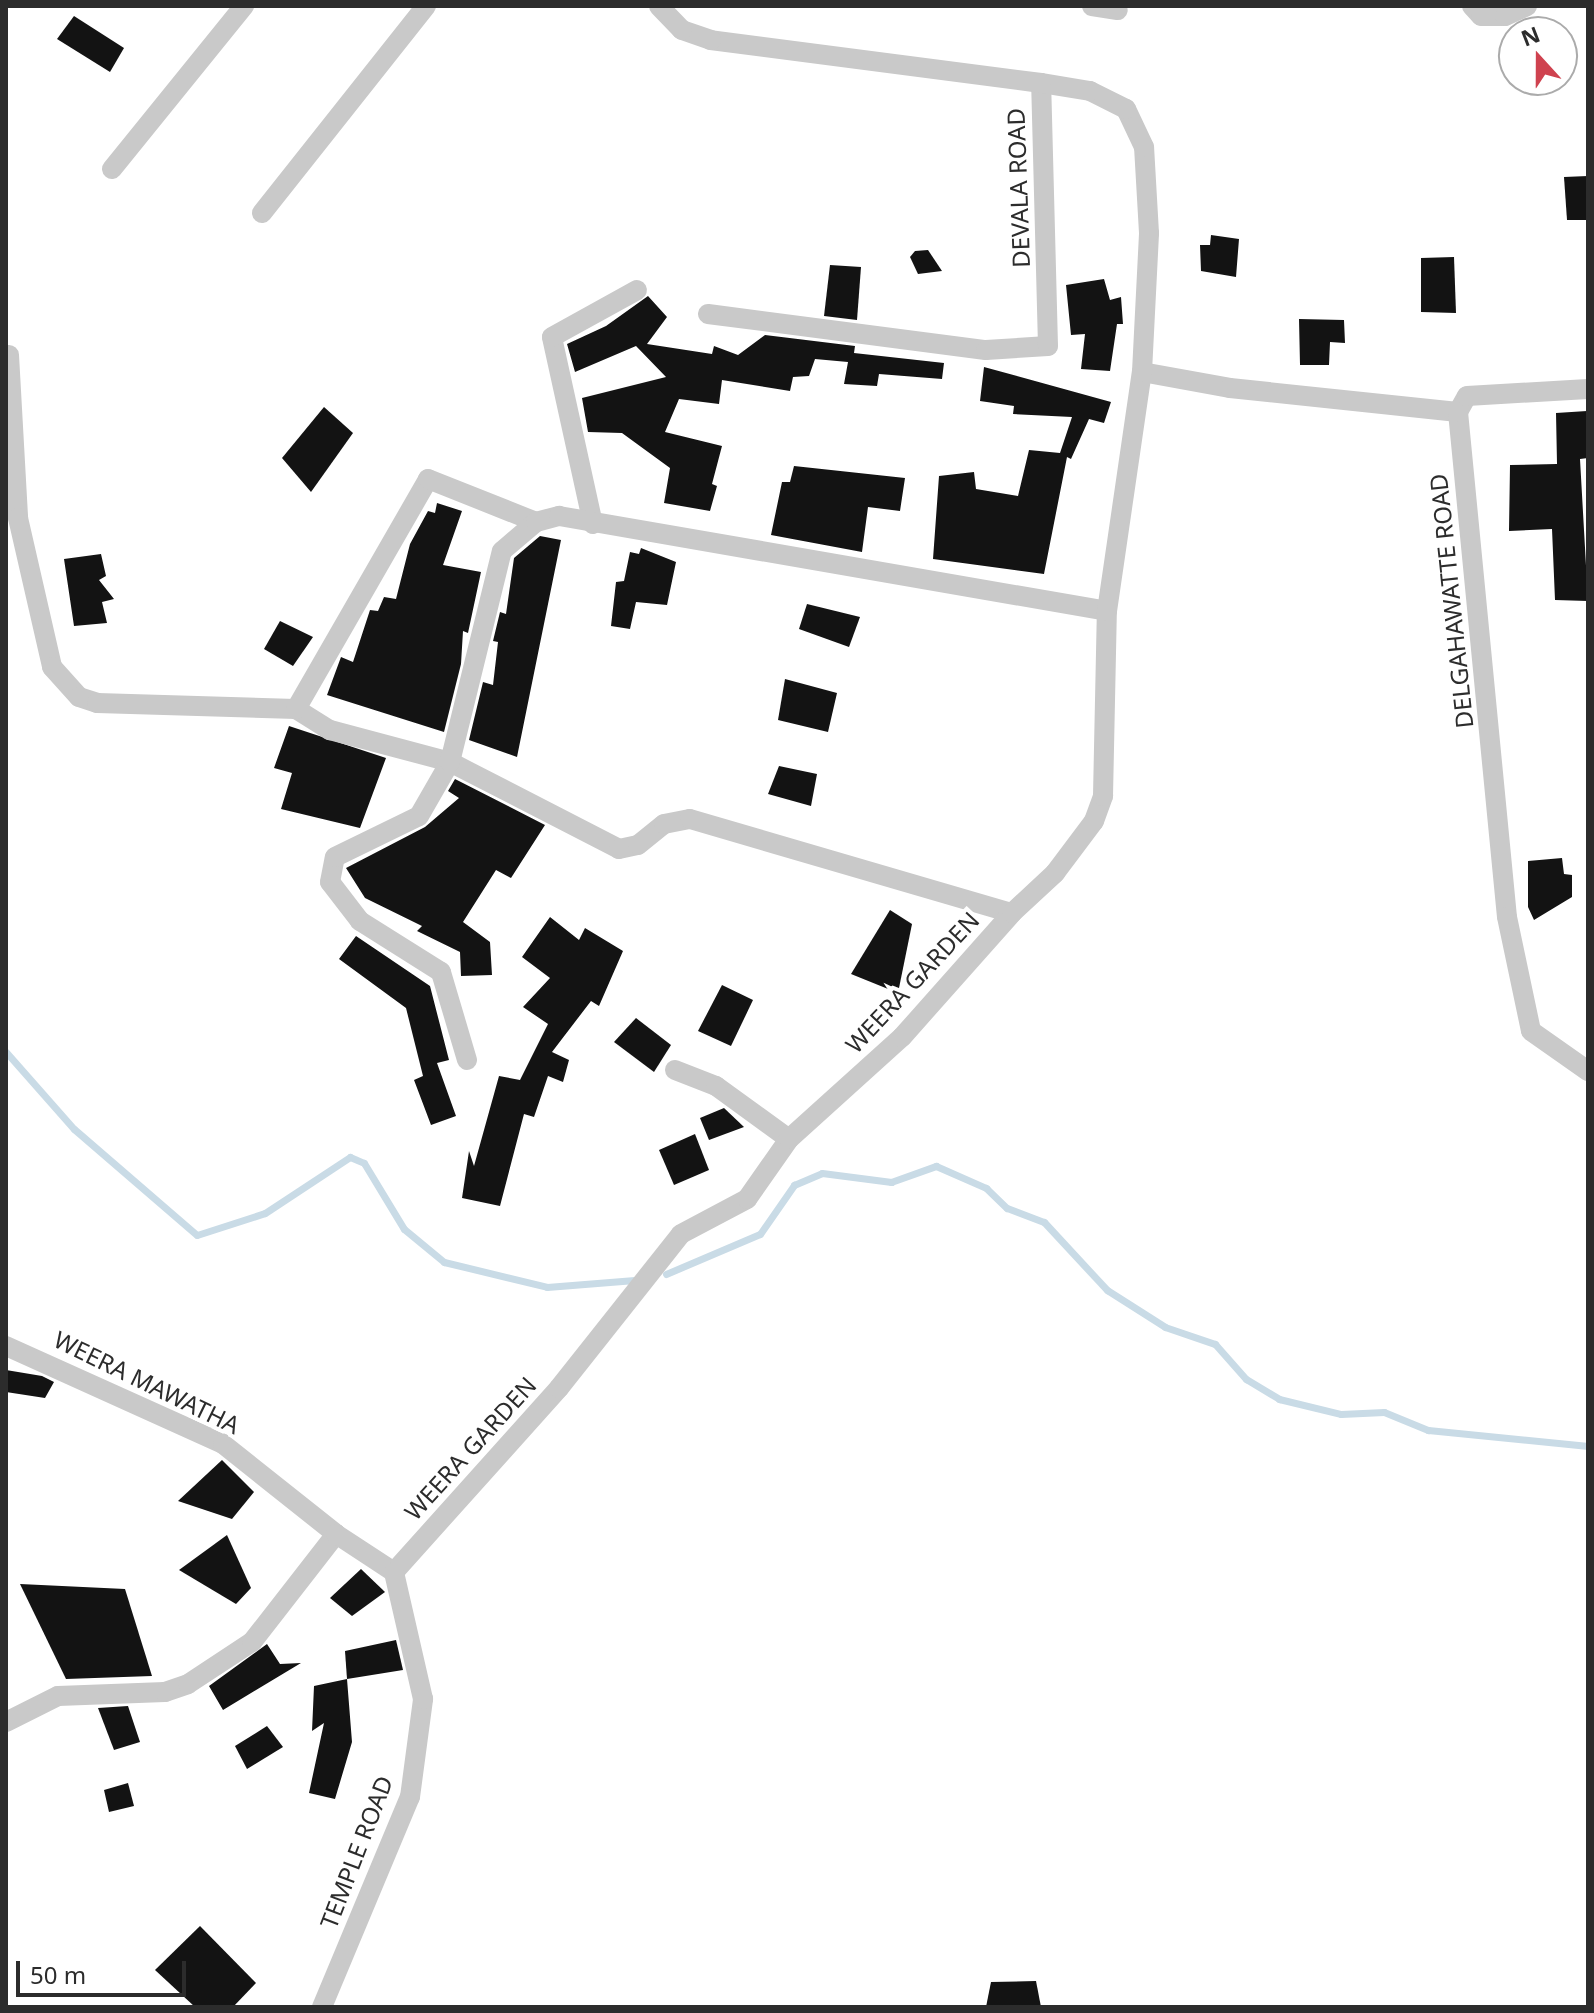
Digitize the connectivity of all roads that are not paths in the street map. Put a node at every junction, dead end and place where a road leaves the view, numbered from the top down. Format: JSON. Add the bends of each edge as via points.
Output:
{"nodes":[{"id":1,"x":244,"y":6,"type":"edge"},
{"id":2,"x":426,"y":6,"type":"edge"},
{"id":3,"x":659,"y":6,"type":"edge"},
{"id":4,"x":1092,"y":6,"type":"edge"},
{"id":5,"x":1472,"y":6,"type":"edge"},
{"id":6,"x":1527,"y":6,"type":"edge"},
{"id":7,"x":1118,"y":10,"type":"dead end"},
{"id":8,"x":1041,"y":83,"type":"junction"},
{"id":9,"x":112,"y":169,"type":"dead end"},
{"id":10,"x":262,"y":213,"type":"dead end"},
{"id":11,"x":637,"y":290,"type":"dead end"},
{"id":12,"x":708,"y":314,"type":"dead end"},
{"id":13,"x":9,"y":355,"type":"dead end"},
{"id":14,"x":1142,"y":372,"type":"junction"},
{"id":15,"x":1588,"y":389,"type":"edge"},
{"id":16,"x":1458,"y":412,"type":"junction"},
{"id":17,"x":12,"y":514,"type":"edge"},
{"id":18,"x":536,"y":522,"type":"junction"},
{"id":19,"x":593,"y":524,"type":"junction"},
{"id":20,"x":1107,"y":611,"type":"junction"},
{"id":21,"x":296,"y":709,"type":"junction"},
{"id":22,"x":450,"y":762,"type":"junction"},
{"id":23,"x":1012,"y":913,"type":"junction"},
{"id":24,"x":467,"y":1060,"type":"dead end"},
{"id":25,"x":675,"y":1070,"type":"dead end"},
{"id":26,"x":1588,"y":1071,"type":"edge"},
{"id":27,"x":789,"y":1139,"type":"junction"},
{"id":28,"x":6,"y":1346,"type":"edge"},
{"id":29,"x":336,"y":1534,"type":"junction"},
{"id":30,"x":394,"y":1572,"type":"junction"},
{"id":31,"x":6,"y":1722,"type":"edge"},
{"id":32,"x":322,"y":2007,"type":"edge"}],
"edges":[{"from":1,"to":9,"type":"street"},
{"from":2,"to":10,"type":"street"},
{"from":3,"to":8,"type":"street","name":"DEVALA ROAD","via":[[682,30],[711,40]]},
{"from":4,"to":7,"type":"street"},
{"from":5,"to":6,"type":"street","via":[[1481,16],[1505,16]]},
{"from":8,"to":12,"type":"street","name":"DEVALA ROAD","via":[[1048,346],[986,350]]},
{"from":8,"to":14,"type":"street","name":"WEERA GARDEN","via":[[1090,91],[1126,109],[1144,147],[1149,233]]},
{"from":11,"to":19,"type":"street","via":[[552,337]]},
{"from":13,"to":17,"type":"street"},
{"from":14,"to":16,"type":"street","via":[[1230,388]]},
{"from":14,"to":20,"type":"street","name":"WEERA GARDEN"},
{"from":15,"to":16,"type":"street","via":[[1467,396]]},
{"from":16,"to":26,"type":"street","name":"DELGAHAWATTE ROAD","via":[[1507,917],[1531,1031]]},
{"from":17,"to":21,"type":"street","via":[[52,667],[79,697],[97,703]]},
{"from":18,"to":19,"type":"street","via":[[559,516]]},
{"from":18,"to":21,"type":"street","via":[[428,479]]},
{"from":18,"to":22,"type":"street","via":[[502,551]]},
{"from":19,"to":20,"type":"street"},
{"from":20,"to":23,"type":"street","name":"WEERA GARDEN","via":[[1103,796],[1094,821],[1055,873]]},
{"from":21,"to":22,"type":"street","via":[[330,730]]},
{"from":22,"to":23,"type":"street","via":[[619,849],[638,845],[664,824],[690,819]]},
{"from":22,"to":24,"type":"street","via":[[419,816],[335,857],[330,882],[360,921],[441,972]]},
{"from":23,"to":27,"type":"street","name":"WEERA GARDEN","via":[[902,1037]]},
{"from":25,"to":27,"type":"street","via":[[716,1086]]},
{"from":27,"to":30,"type":"street","name":"WEERA GARDEN","via":[[747,1199],[681,1234],[559,1388]]},
{"from":28,"to":29,"type":"street","name":"WEERA MAWATHA","via":[[223,1444]]},
{"from":29,"to":30,"type":"street"},
{"from":29,"to":31,"type":"street","via":[[252,1642],[188,1684],[165,1692],[58,1696]]},
{"from":30,"to":32,"type":"street","name":"TEMPLE ROAD","via":[[423,1699],[410,1797]]}]}
